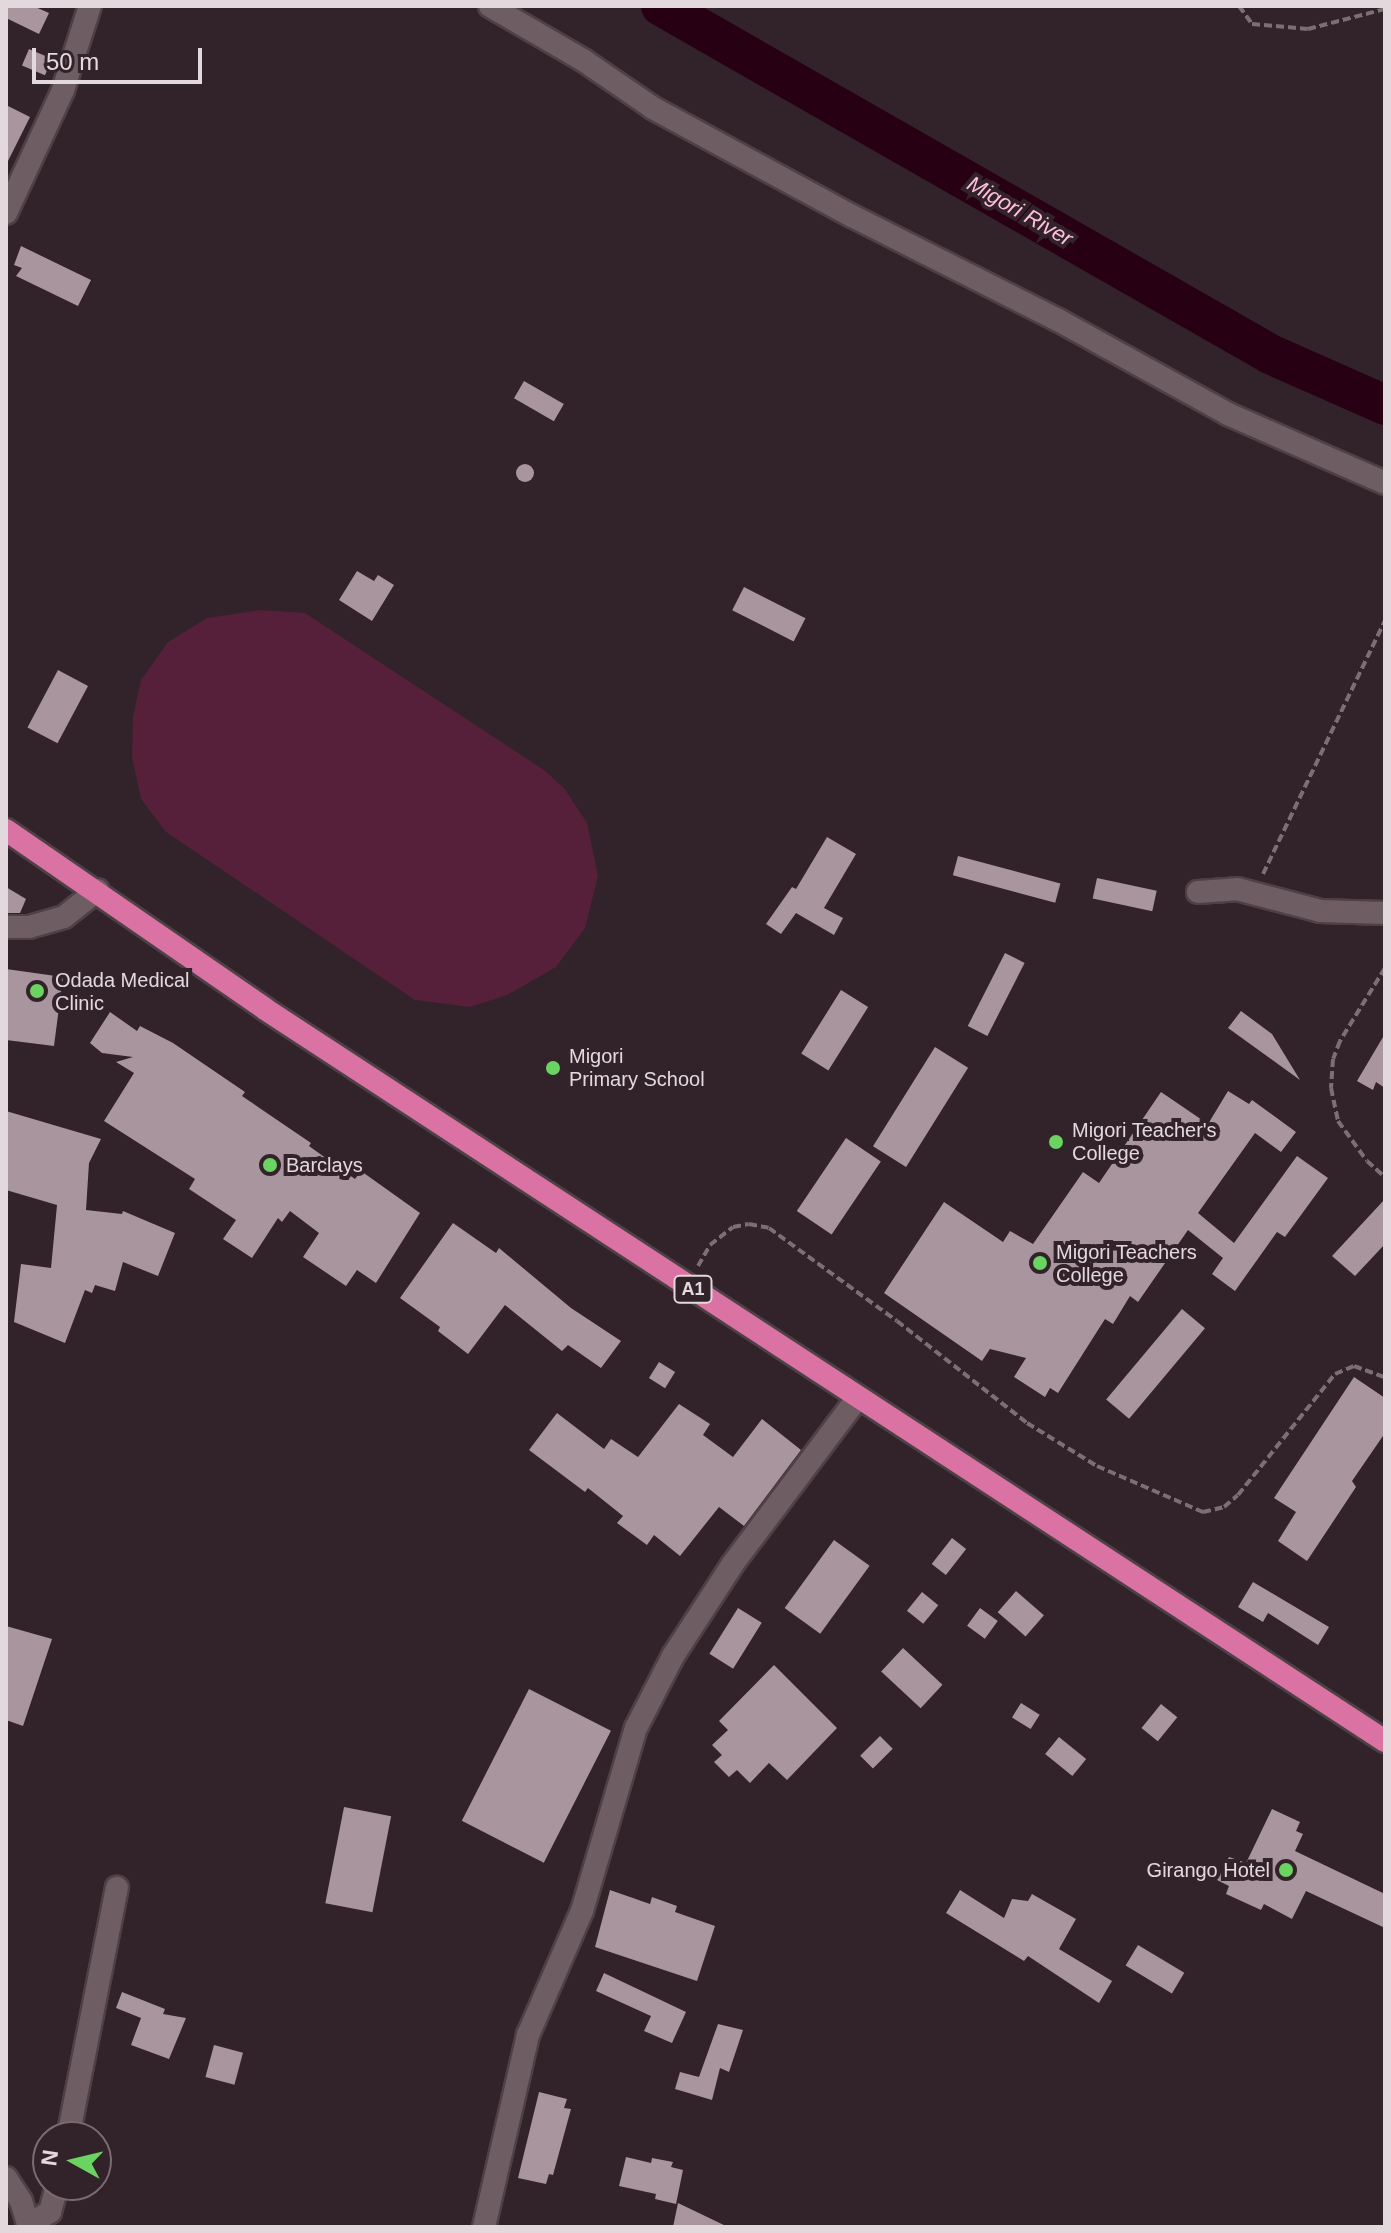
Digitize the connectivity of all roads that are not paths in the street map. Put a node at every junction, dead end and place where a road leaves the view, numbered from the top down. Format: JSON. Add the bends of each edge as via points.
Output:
{"nodes":[{"id":1,"x":90,"y":6,"type":"edge"},
{"id":2,"x":490,"y":6,"type":"edge"},
{"id":3,"x":6,"y":213,"type":"edge"},
{"id":4,"x":1385,"y":483,"type":"edge"},
{"id":5,"x":6,"y":830,"type":"edge"},
{"id":6,"x":98,"y":890,"type":"junction"},
{"id":7,"x":1198,"y":892,"type":"dead end"},
{"id":8,"x":1385,"y":913,"type":"edge"},
{"id":9,"x":6,"y":927,"type":"edge"},
{"id":10,"x":858,"y":1397,"type":"junction"},
{"id":11,"x":1385,"y":1741,"type":"edge"},
{"id":12,"x":117,"y":1888,"type":"dead end"},
{"id":13,"x":71,"y":2121,"type":"edge"},
{"id":14,"x":6,"y":2178,"type":"edge"},
{"id":15,"x":53,"y":2201,"type":"edge"},
{"id":16,"x":28,"y":2226,"type":"edge"},
{"id":17,"x":484,"y":2227,"type":"edge"}],
"edges":[{"from":1,"to":3,"type":"street","via":[[63,90]]},
{"from":2,"to":4,"type":"street","via":[[653,108],[839,209],[1228,414]]},
{"from":5,"to":6,"type":"highway","number":"A1"},
{"from":6,"to":9,"type":"street","via":[[64,917]]},
{"from":6,"to":10,"type":"highway","number":"A1","via":[[265,1009]]},
{"from":7,"to":8,"type":"street","via":[[1254,891],[1308,909]]},
{"from":10,"to":11,"type":"highway","number":"A1"},
{"from":10,"to":17,"type":"street","via":[[732,1565],[673,1656],[636,1728],[582,1911],[528,2035]]},
{"from":12,"to":13,"type":"street"},
{"from":14,"to":16,"type":"street","via":[[21,2201]]},
{"from":15,"to":16,"type":"street","via":[[50,2212]]}]}
